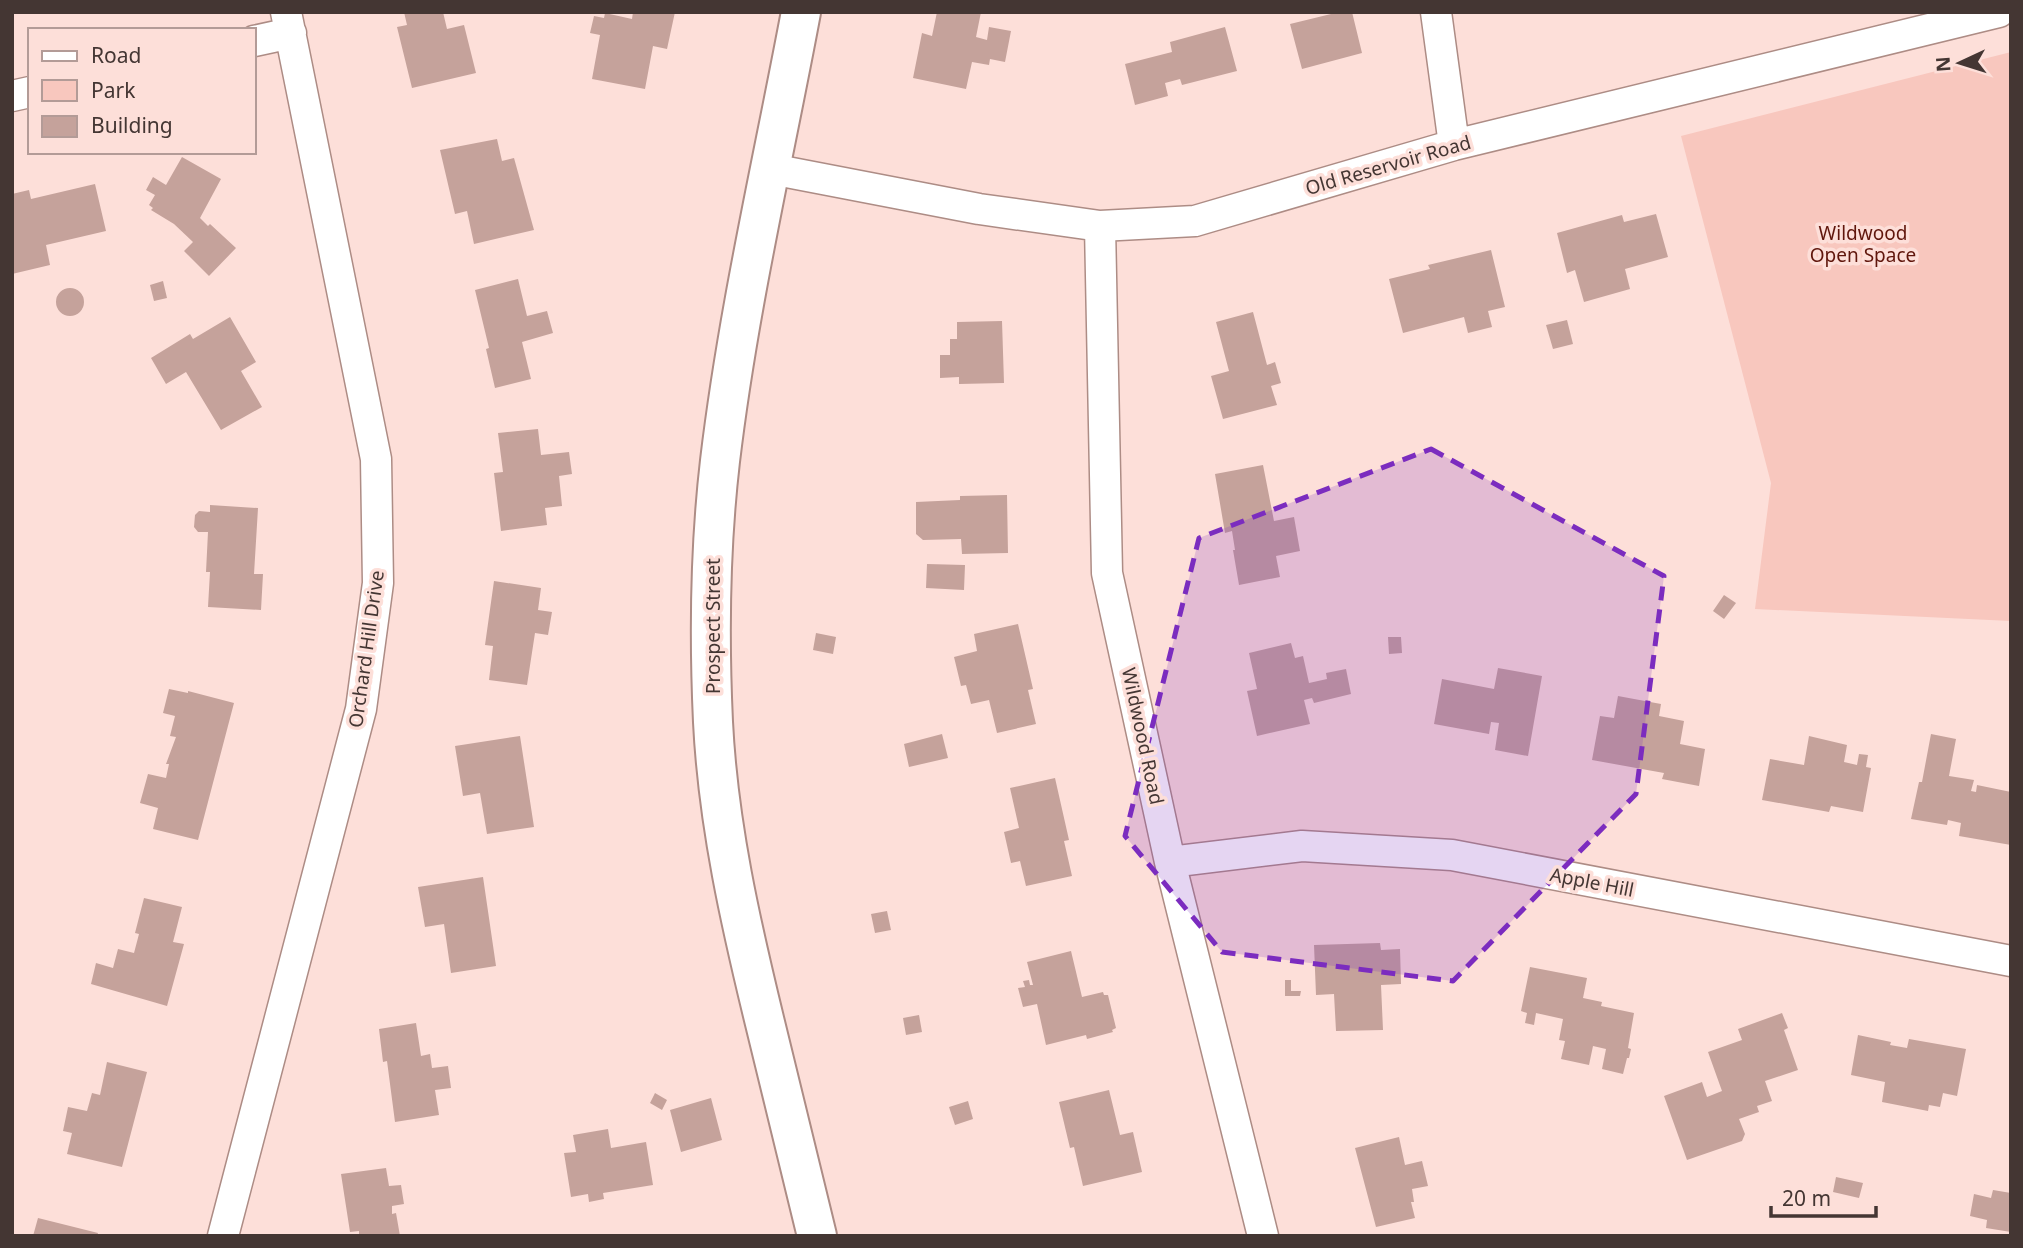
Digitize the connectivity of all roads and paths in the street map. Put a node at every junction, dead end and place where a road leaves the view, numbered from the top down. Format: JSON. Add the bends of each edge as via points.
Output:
{"nodes":[{"id":1,"x":802,"y":12,"type":"edge"},
{"id":2,"x":1436,"y":12,"type":"edge"},
{"id":3,"x":1999,"y":12,"type":"edge"},
{"id":4,"x":288,"y":22,"type":"edge"},
{"id":5,"x":256,"y":40,"type":"edge"},
{"id":6,"x":1454,"y":145,"type":"junction"},
{"id":7,"x":771,"y":169,"type":"junction"},
{"id":8,"x":1100,"y":226,"type":"junction"},
{"id":9,"x":1170,"y":862,"type":"junction"},
{"id":10,"x":2011,"y":961,"type":"edge"},
{"id":11,"x":223,"y":1236,"type":"edge"},
{"id":12,"x":817,"y":1236,"type":"edge"},
{"id":13,"x":1263,"y":1236,"type":"edge"}],
"edges":[{"from":1,"to":7,"type":"main road","name":"Prospect Street"},
{"from":2,"to":6,"type":"street"},
{"from":3,"to":6,"type":"street","name":"Old Reservoir Road"},
{"from":4,"to":5,"type":"street"},
{"from":4,"to":11,"type":"street","name":"Orchard Hill Drive","via":[[376,458],[379,583],[361,709]]},
{"from":6,"to":8,"type":"street","name":"Old Reservoir Road","via":[[1195,221]]},
{"from":7,"to":8,"type":"street","name":"Old Reservoir Road","via":[[979,209]]},
{"from":7,"to":12,"type":"main road","name":"Prospect Street","via":[[720,460],[711,591],[713,725],[740,916]]},
{"from":8,"to":9,"type":"street","name":"Wildwood Road","via":[[1107,573]]},
{"from":9,"to":10,"type":"street","name":"Apple Hill","via":[[1302,846],[1452,855]]},
{"from":9,"to":13,"type":"street","name":"Wildwood Road"}]}
